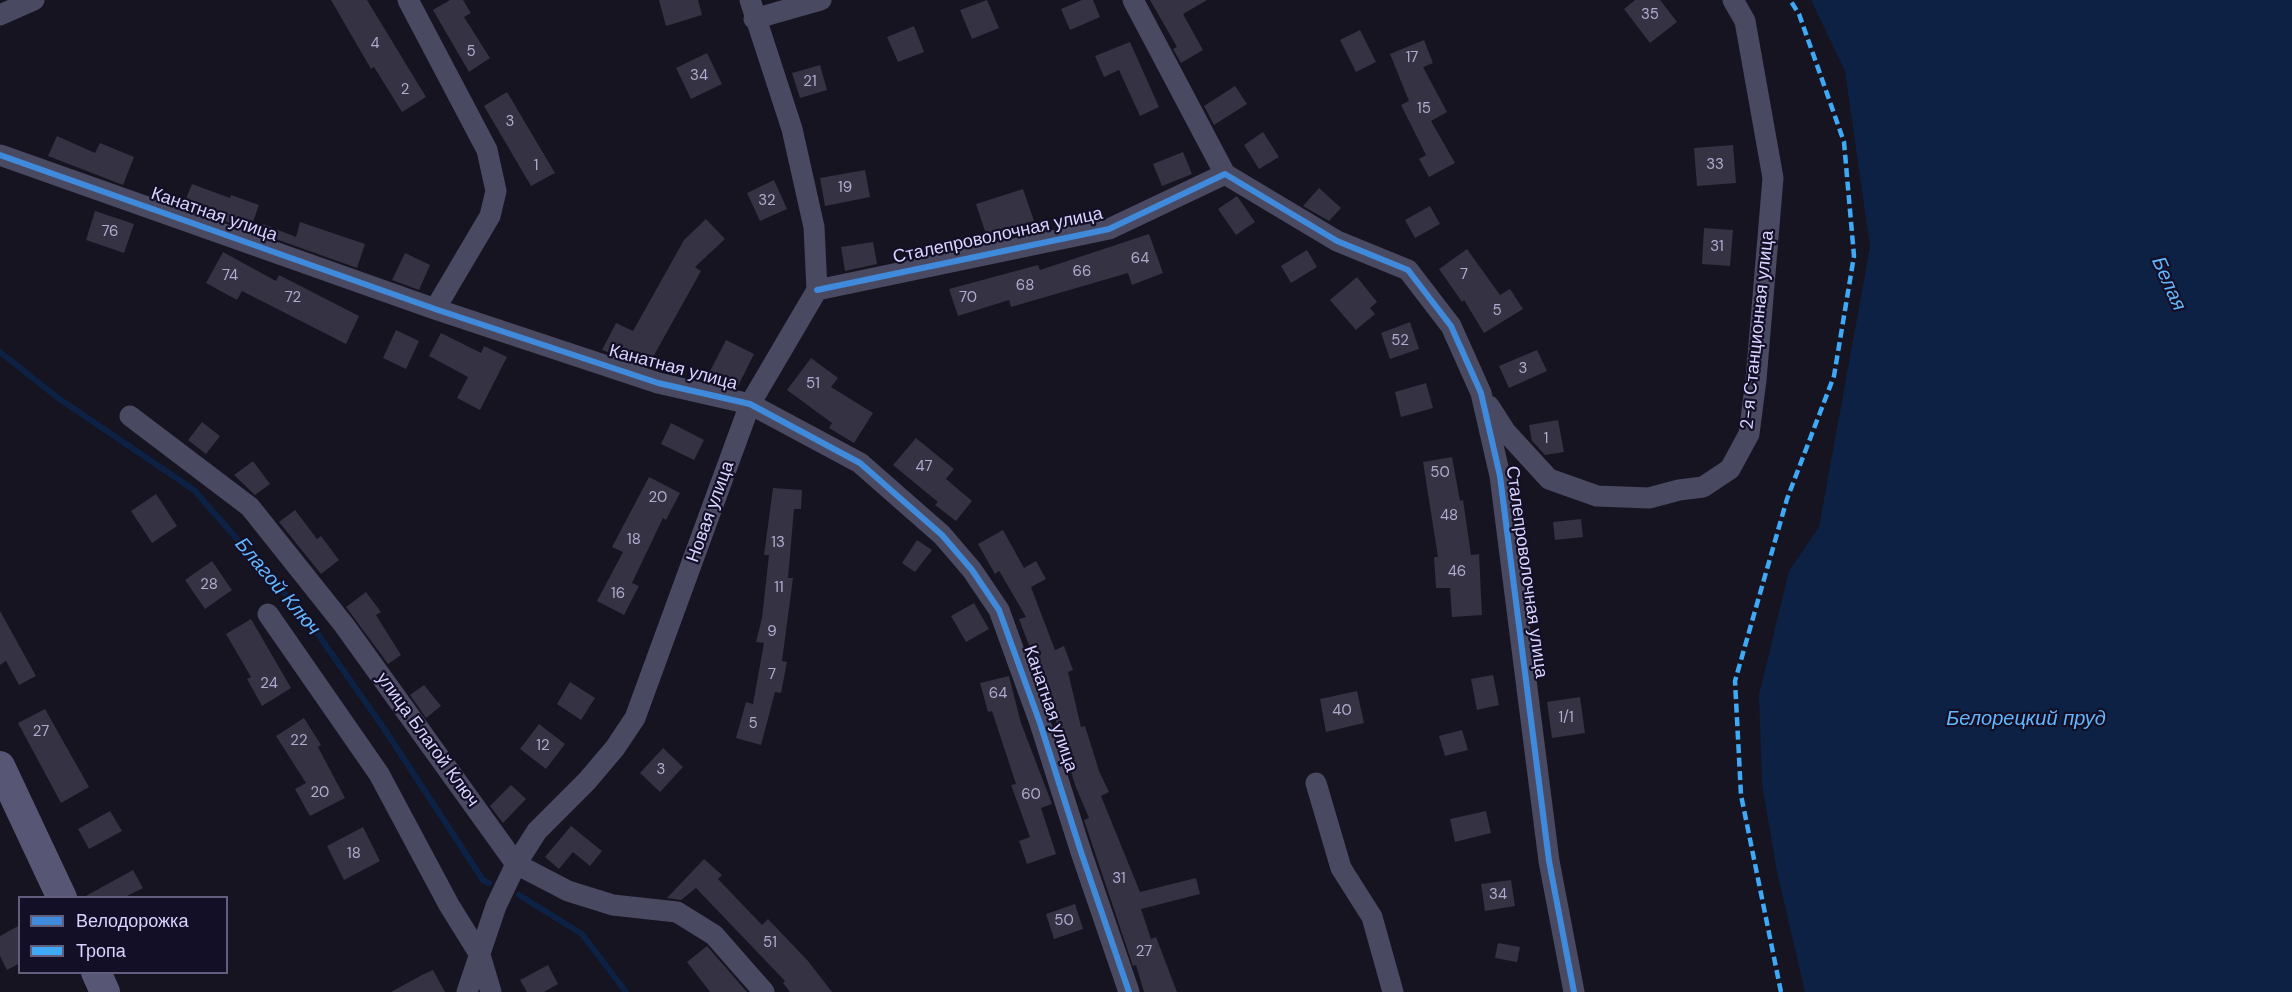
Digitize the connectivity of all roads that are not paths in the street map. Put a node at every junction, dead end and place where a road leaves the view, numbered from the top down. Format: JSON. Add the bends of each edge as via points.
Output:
{"nodes":[{"id":1,"x":34,"y":0,"type":"edge"},
{"id":2,"x":408,"y":0,"type":"edge"},
{"id":3,"x":820,"y":0,"type":"edge"},
{"id":4,"x":1133,"y":0,"type":"edge"},
{"id":5,"x":1733,"y":0,"type":"edge"},
{"id":6,"x":752,"y":9,"type":"edge"},
{"id":7,"x":0,"y":15,"type":"edge"},
{"id":8,"x":0,"y":155,"type":"edge"},
{"id":9,"x":1225,"y":174,"type":"junction"},
{"id":10,"x":817,"y":290,"type":"junction"},
{"id":11,"x":435,"y":309,"type":"junction"},
{"id":12,"x":1481,"y":393,"type":"junction"},
{"id":13,"x":750,"y":404,"type":"junction"},
{"id":14,"x":130,"y":416,"type":"dead end"},
{"id":15,"x":268,"y":614,"type":"dead end"},
{"id":16,"x":0,"y":766,"type":"edge"},
{"id":17,"x":1316,"y":783,"type":"dead end"},
{"id":18,"x":516,"y":864,"type":"junction"},
{"id":19,"x":62,"y":896,"type":"edge"},
{"id":20,"x":480,"y":955,"type":"junction"},
{"id":21,"x":97,"y":974,"type":"edge"},
{"id":22,"x":105,"y":992,"type":"edge"},
{"id":23,"x":467,"y":992,"type":"edge"},
{"id":24,"x":491,"y":992,"type":"edge"},
{"id":25,"x":764,"y":992,"type":"edge"},
{"id":26,"x":1129,"y":992,"type":"edge"},
{"id":27,"x":1393,"y":992,"type":"edge"},
{"id":28,"x":1574,"y":992,"type":"edge"}],
"edges":[{"from":1,"to":7,"type":"street"},
{"from":2,"to":11,"type":"street","via":[[487,150],[496,190],[490,216]]},
{"from":3,"to":6,"type":"street"},
{"from":4,"to":9,"type":"street"},
{"from":5,"to":12,"type":"street","name":"2-я Станционная улица","via":[[1745,21],[1773,178],[1749,434],[1730,469],[1703,487],[1649,498],[1597,496],[1549,479],[1505,431]]},
{"from":6,"to":10,"type":"street","via":[[795,140],[814,227]]},
{"from":8,"to":11,"type":"street","name":"Канатная улица"},
{"from":9,"to":10,"type":"street","name":"Сталепроволочная улица","via":[[1109,229]]},
{"from":9,"to":12,"type":"street","name":"Сталепроволочная улица","via":[[1337,241],[1408,270],[1451,326]]},
{"from":10,"to":13,"type":"street","name":"Новая улица"},
{"from":11,"to":13,"type":"street","name":"Канатная улица","via":[[658,383]]},
{"from":12,"to":28,"type":"street","name":"Сталепроволочная улица","via":[[1500,476],[1549,861]]},
{"from":13,"to":18,"type":"street","name":"Новая улица","via":[[635,718],[587,781],[537,831]]},
{"from":13,"to":26,"type":"street","name":"Канатная улица","via":[[860,463],[942,535],[999,610]]},
{"from":14,"to":18,"type":"street","name":"улица Благой Ключ","via":[[250,507],[344,625]]},
{"from":15,"to":20,"type":"street","via":[[379,774],[449,906]]},
{"from":16,"to":19,"type":"street"},
{"from":17,"to":27,"type":"street","via":[[1341,868],[1372,917]]},
{"from":18,"to":20,"type":"street","name":"Новая улица","via":[[496,906]]},
{"from":18,"to":25,"type":"street","name":"улица Благой Ключ","via":[[568,891],[613,905],[677,912],[714,935]]},
{"from":20,"to":23,"type":"street","name":"Новая улица"},
{"from":20,"to":24,"type":"street"},
{"from":21,"to":22,"type":"street"}]}
